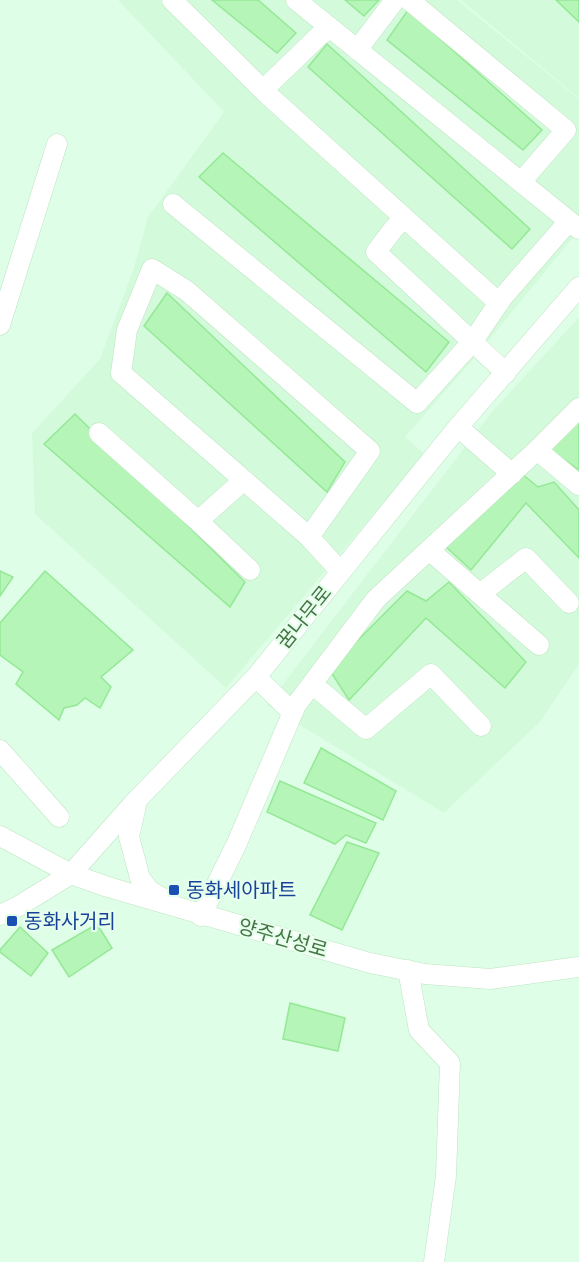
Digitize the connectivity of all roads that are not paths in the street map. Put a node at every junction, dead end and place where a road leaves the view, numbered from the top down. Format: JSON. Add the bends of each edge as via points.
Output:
{"nodes":[{"id":1,"x":172,"y":0,"type":"edge"},
{"id":2,"x":296,"y":0,"type":"edge"},
{"id":3,"x":395,"y":0,"type":"edge"},
{"id":4,"x":409,"y":0,"type":"edge"},
{"id":5,"x":330,"y":28,"type":"junction"},
{"id":6,"x":357,"y":50,"type":"junction"},
{"id":7,"x":263,"y":90,"type":"junction"},
{"id":8,"x":57,"y":144,"type":"dead end"},
{"id":9,"x":520,"y":182,"type":"junction"},
{"id":10,"x":173,"y":204,"type":"dead end"},
{"id":11,"x":405,"y":219,"type":"junction"},
{"id":12,"x":574,"y":225,"type":"edge"},
{"id":13,"x":579,"y":288,"type":"edge"},
{"id":14,"x":499,"y":303,"type":"junction"},
{"id":15,"x":0,"y":325,"type":"edge"},
{"id":16,"x":473,"y":341,"type":"junction"},
{"id":17,"x":506,"y":373,"type":"junction"},
{"id":18,"x":579,"y":408,"type":"edge"},
{"id":19,"x":458,"y":427,"type":"junction"},
{"id":20,"x":99,"y":433,"type":"dead end"},
{"id":21,"x":537,"y":450,"type":"junction"},
{"id":22,"x":512,"y":474,"type":"junction"},
{"id":23,"x":244,"y":480,"type":"junction"},
{"id":24,"x":579,"y":485,"type":"edge"},
{"id":25,"x":198,"y":521,"type":"junction"},
{"id":26,"x":309,"y":537,"type":"junction"},
{"id":27,"x":429,"y":550,"type":"junction"},
{"id":28,"x":250,"y":570,"type":"dead end"},
{"id":29,"x":340,"y":572,"type":"junction"},
{"id":30,"x":480,"y":594,"type":"junction"},
{"id":31,"x":569,"y":603,"type":"dead end"},
{"id":32,"x":539,"y":645,"type":"dead end"},
{"id":33,"x":256,"y":677,"type":"junction"},
{"id":34,"x":312,"y":684,"type":"junction"},
{"id":35,"x":292,"y":712,"type":"junction"},
{"id":36,"x":481,"y":726,"type":"dead end"},
{"id":37,"x":0,"y":750,"type":"edge"},
{"id":38,"x":137,"y":800,"type":"junction"},
{"id":39,"x":59,"y":817,"type":"dead end"},
{"id":40,"x":0,"y":836,"type":"edge"},
{"id":41,"x":70,"y":874,"type":"junction"},
{"id":42,"x":178,"y":909,"type":"junction"},
{"id":43,"x":0,"y":915,"type":"edge"},
{"id":44,"x":201,"y":916,"type":"junction"},
{"id":45,"x":579,"y":968,"type":"edge"},
{"id":46,"x":408,"y":970,"type":"junction"},
{"id":47,"x":434,"y":1262,"type":"edge"}],
"edges":[{"from":1,"to":7,"type":"street"},
{"from":2,"to":5,"type":"street"},
{"from":3,"to":6,"type":"street"},
{"from":4,"to":9,"type":"street","via":[[566,130]]},
{"from":5,"to":6,"type":"street"},
{"from":5,"to":7,"type":"street"},
{"from":6,"to":9,"type":"street"},
{"from":7,"to":11,"type":"street"},
{"from":8,"to":15,"type":"street"},
{"from":9,"to":12,"type":"street"},
{"from":10,"to":16,"type":"street","via":[[417,403]]},
{"from":11,"to":14,"type":"street"},
{"from":11,"to":16,"type":"street","via":[[376,252]]},
{"from":12,"to":14,"type":"street"},
{"from":13,"to":17,"type":"street","name":"꿈나무로"},
{"from":14,"to":16,"type":"street"},
{"from":16,"to":17,"type":"street"},
{"from":17,"to":19,"type":"street","name":"꿈나무로"},
{"from":18,"to":21,"type":"street"},
{"from":19,"to":22,"type":"street"},
{"from":19,"to":29,"type":"street","name":"꿈나무로"},
{"from":20,"to":25,"type":"street"},
{"from":21,"to":22,"type":"street"},
{"from":21,"to":24,"type":"street"},
{"from":22,"to":27,"type":"street"},
{"from":23,"to":25,"type":"street"},
{"from":23,"to":26,"type":"street"},
{"from":23,"to":26,"type":"street","via":[[121,373],[128,330],[152,269],[187,291],[370,451]]},
{"from":25,"to":28,"type":"street"},
{"from":26,"to":29,"type":"street"},
{"from":27,"to":30,"type":"street"},
{"from":27,"to":34,"type":"street","via":[[376,599]]},
{"from":29,"to":33,"type":"street","name":"꿈나무로"},
{"from":30,"to":31,"type":"street","via":[[526,558]]},
{"from":30,"to":32,"type":"street"},
{"from":33,"to":35,"type":"street"},
{"from":33,"to":38,"type":"street","name":"꿈나무로"},
{"from":34,"to":35,"type":"street"},
{"from":34,"to":36,"type":"street","via":[[366,729],[431,674]]},
{"from":35,"to":44,"type":"street","via":[[237,843]]},
{"from":37,"to":39,"type":"street"},
{"from":38,"to":41,"type":"street","name":"꿈나무로"},
{"from":38,"to":42,"type":"street","via":[[129,837],[141,878],[149,890]]},
{"from":40,"to":41,"type":"street","name":"양주산성로"},
{"from":41,"to":42,"type":"street","name":"양주산성로"},
{"from":41,"to":43,"type":"street","name":"꿈나무로"},
{"from":42,"to":44,"type":"street","name":"양주산성로"},
{"from":44,"to":46,"type":"street","name":"양주산성로"},
{"from":45,"to":46,"type":"street","name":"양주산성로","via":[[490,979]]},
{"from":46,"to":47,"type":"street","via":[[419,1030],[450,1064],[446,1176]]}]}
